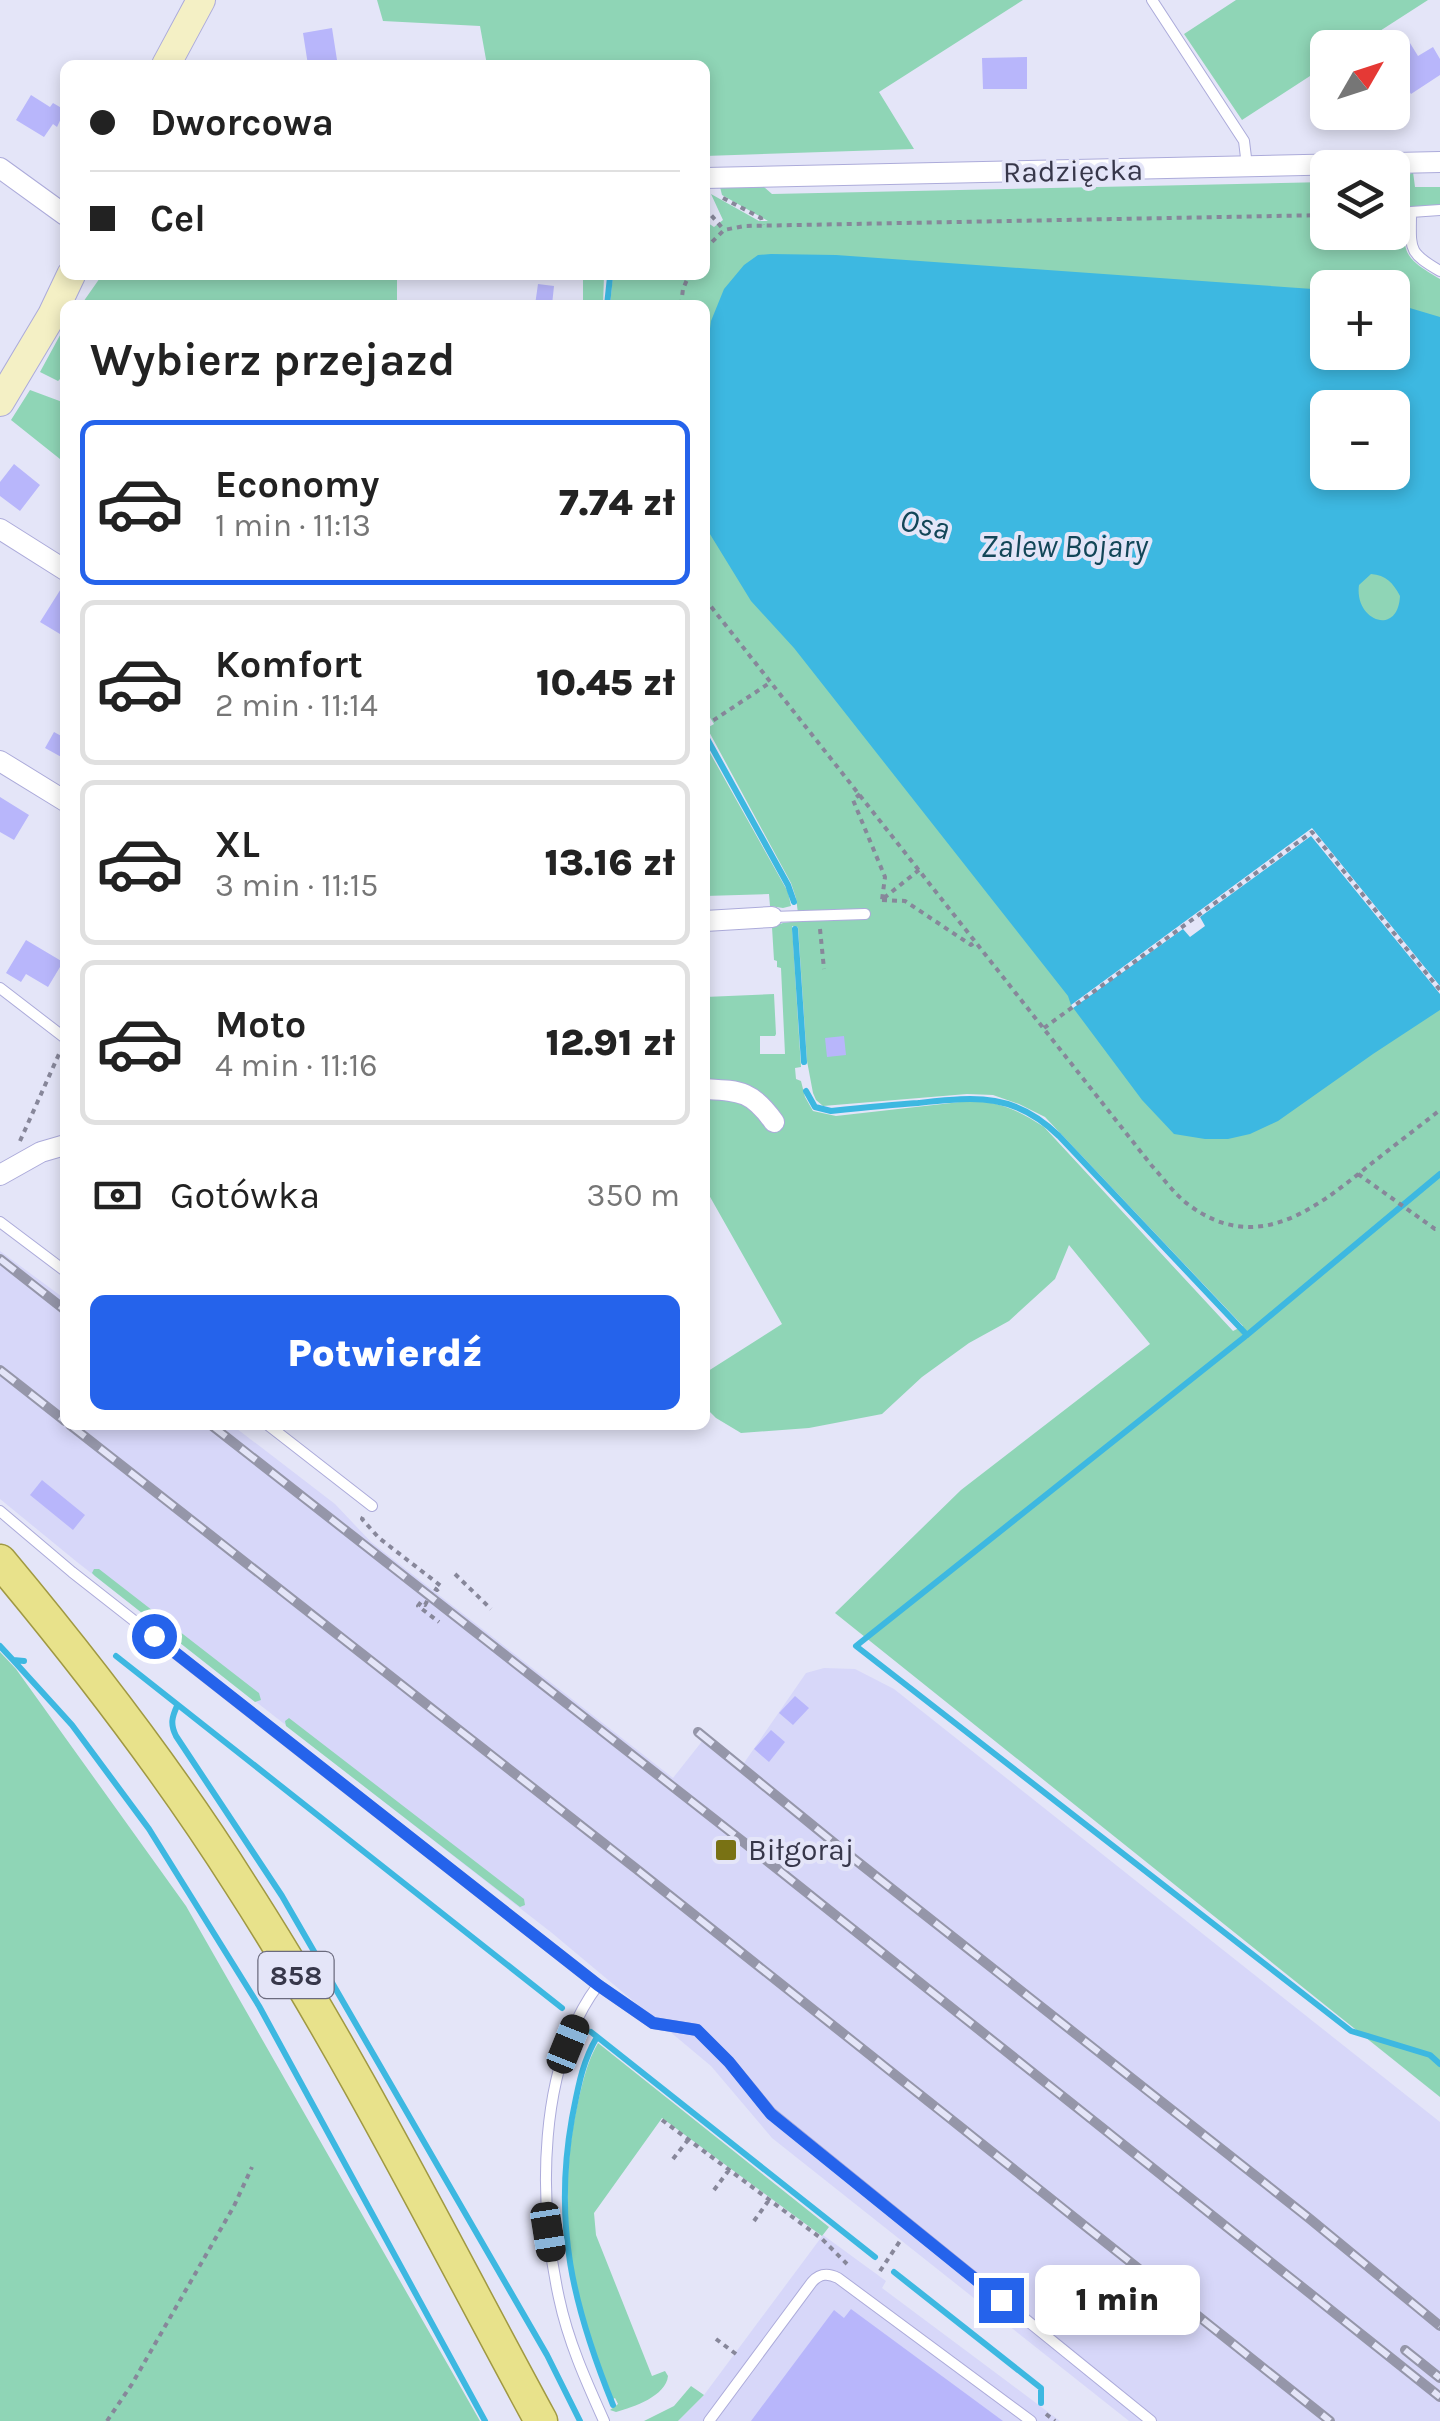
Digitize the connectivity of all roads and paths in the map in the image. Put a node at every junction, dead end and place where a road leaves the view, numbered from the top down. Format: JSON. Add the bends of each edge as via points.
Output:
{"nodes":[{"id":1,"x":201,"y":0,"type":"edge"},
{"id":2,"x":1152,"y":0,"type":"edge"},
{"id":3,"x":169,"y":60,"type":"edge"},
{"id":4,"x":1440,"y":162,"type":"edge"},
{"id":5,"x":1247,"y":167,"type":"junction"},
{"id":6,"x":0,"y":168,"type":"edge"},
{"id":7,"x":710,"y":178,"type":"edge"},
{"id":8,"x":710,"y":180,"type":"edge"},
{"id":9,"x":1440,"y":210,"type":"edge"},
{"id":10,"x":60,"y":211,"type":"edge"},
{"id":11,"x":710,"y":214,"type":"edge"},
{"id":12,"x":1310,"y":215,"type":"edge"},
{"id":13,"x":764,"y":225,"type":"junction"},
{"id":14,"x":724,"y":230,"type":"junction"},
{"id":15,"x":710,"y":244,"type":"edge"},
{"id":16,"x":1440,"y":271,"type":"edge"},
{"id":17,"x":69,"y":280,"type":"edge"},
{"id":18,"x":0,"y":402,"type":"edge"},
{"id":19,"x":0,"y":529,"type":"edge"},
{"id":20,"x":60,"y":567,"type":"edge"},
{"id":21,"x":710,"y":605,"type":"edge"},
{"id":22,"x":771,"y":682,"type":"junction"},
{"id":23,"x":710,"y":723,"type":"edge"},
{"id":24,"x":0,"y":761,"type":"edge"},
{"id":25,"x":860,"y":794,"type":"junction"},
{"id":26,"x":60,"y":798,"type":"edge"},
{"id":27,"x":920,"y":870,"type":"junction"},
{"id":28,"x":882,"y":900,"type":"junction"},
{"id":29,"x":865,"y":914,"type":"dead end"},
{"id":30,"x":819,"y":915,"type":"junction"},
{"id":31,"x":772,"y":917,"type":"joint"},
{"id":32,"x":710,"y":921,"type":"edge"},
{"id":33,"x":976,"y":941,"type":"junction"},
{"id":34,"x":824,"y":969,"type":"dead end"},
{"id":35,"x":0,"y":988,"type":"edge"},
{"id":36,"x":1440,"y":990,"type":"edge"},
{"id":37,"x":1044,"y":1028,"type":"junction"},
{"id":38,"x":60,"y":1035,"type":"edge"},
{"id":39,"x":60,"y":1050,"type":"edge"},
{"id":40,"x":710,"y":1089,"type":"edge"},
{"id":41,"x":1440,"y":1110,"type":"edge"},
{"id":42,"x":774,"y":1122,"type":"dead end"},
{"id":43,"x":60,"y":1146,"type":"edge"},
{"id":44,"x":3,"y":1174,"type":"edge"},
{"id":45,"x":1358,"y":1174,"type":"junction"},
{"id":46,"x":0,"y":1222,"type":"edge"},
{"id":47,"x":1440,"y":1229,"type":"edge"},
{"id":48,"x":60,"y":1267,"type":"edge"},
{"id":49,"x":274,"y":1430,"type":"edge"},
{"id":50,"x":372,"y":1506,"type":"joint"},
{"id":51,"x":0,"y":1511,"type":"edge"},
{"id":52,"x":0,"y":1561,"type":"edge"},
{"id":53,"x":455,"y":1574,"type":"dead end"},
{"id":54,"x":491,"y":1610,"type":"dead end"},
{"id":55,"x":439,"y":1622,"type":"dead end"},
{"id":56,"x":598,"y":1985,"type":"junction"},
{"id":57,"x":662,"y":2120,"type":"dead end"},
{"id":58,"x":688,"y":2140,"type":"junction"},
{"id":59,"x":673,"y":2159,"type":"dead end"},
{"id":60,"x":252,"y":2166,"type":"dead end"},
{"id":61,"x":729,"y":2170,"type":"junction"},
{"id":62,"x":714,"y":2190,"type":"dead end"},
{"id":63,"x":769,"y":2200,"type":"junction"},
{"id":64,"x":754,"y":2221,"type":"dead end"},
{"id":65,"x":911,"y":2226,"type":"junction"},
{"id":66,"x":817,"y":2236,"type":"dead end"},
{"id":67,"x":880,"y":2271,"type":"dead end"},
{"id":68,"x":716,"y":2339,"type":"dead end"},
{"id":69,"x":730,"y":2350,"type":"dead end"},
{"id":70,"x":107,"y":2421,"type":"edge"},
{"id":71,"x":541,"y":2421,"type":"edge"},
{"id":72,"x":604,"y":2421,"type":"edge"},
{"id":73,"x":709,"y":2421,"type":"edge"},
{"id":74,"x":1032,"y":2421,"type":"edge"},
{"id":75,"x":1151,"y":2421,"type":"edge"}],
"edges":[{"from":1,"to":3,"type":"street"},
{"from":2,"to":5,"type":"lane","via":[[1244,142]]},
{"from":4,"to":5,"type":"street","name":"Radzięcka"},
{"from":5,"to":7,"type":"street","name":"Radzięcka"},
{"from":6,"to":10,"type":"street"},
{"from":8,"to":13,"type":"path","via":[[716,193]]},
{"from":9,"to":16,"type":"lane","via":[[1411,212],[1411,245],[1420,260]]},
{"from":11,"to":14,"type":"path"},
{"from":12,"to":13,"type":"path"},
{"from":13,"to":14,"type":"path"},
{"from":14,"to":15,"type":"path"},
{"from":17,"to":18,"type":"street"},
{"from":19,"to":20,"type":"street"},
{"from":21,"to":22,"type":"path"},
{"from":22,"to":23,"type":"path"},
{"from":22,"to":25,"type":"path"},
{"from":24,"to":26,"type":"street"},
{"from":25,"to":27,"type":"path"},
{"from":25,"to":28,"type":"path","via":[[853,800],[885,877]]},
{"from":27,"to":28,"type":"path"},
{"from":27,"to":33,"type":"path"},
{"from":28,"to":33,"type":"path","via":[[905,901],[971,945]]},
{"from":29,"to":30,"type":"lane"},
{"from":30,"to":31,"type":"lane"},
{"from":30,"to":34,"type":"path"},
{"from":31,"to":32,"type":"street"},
{"from":33,"to":37,"type":"path"},
{"from":35,"to":38,"type":"lane"},
{"from":36,"to":37,"type":"path","via":[[1312,832]]},
{"from":37,"to":45,"type":"path","via":[[1179,1196],[1207,1216],[1233,1226],[1277,1224],[1310,1210]]},
{"from":39,"to":44,"type":"path"},
{"from":40,"to":42,"type":"street","via":[[743,1092]]},
{"from":41,"to":45,"type":"path"},
{"from":43,"to":44,"type":"street"},
{"from":45,"to":47,"type":"path"},
{"from":46,"to":48,"type":"lane"},
{"from":49,"to":50,"type":"lane"},
{"from":50,"to":55,"type":"path","via":[[362,1519],[374,1533],[441,1586],[418,1606]]},
{"from":51,"to":56,"type":"lane"},
{"from":52,"to":71,"type":"main road","number":"858","via":[[106,1691],[241,1886]]},
{"from":53,"to":54,"type":"path"},
{"from":56,"to":65,"type":"lane","via":[[653,2023],[697,2030],[771,2114]]},
{"from":56,"to":72,"type":"lane","via":[[568,2044],[552,2101],[548,2232],[569,2335]]},
{"from":57,"to":58,"type":"path"},
{"from":58,"to":59,"type":"path"},
{"from":58,"to":61,"type":"path"},
{"from":60,"to":70,"type":"path"},
{"from":61,"to":62,"type":"path"},
{"from":61,"to":63,"type":"path"},
{"from":63,"to":64,"type":"path"},
{"from":63,"to":66,"type":"path"},
{"from":65,"to":67,"type":"path"},
{"from":65,"to":75,"type":"lane"},
{"from":68,"to":69,"type":"path"},
{"from":73,"to":74,"type":"lane","via":[[812,2282],[828,2274]]}]}
